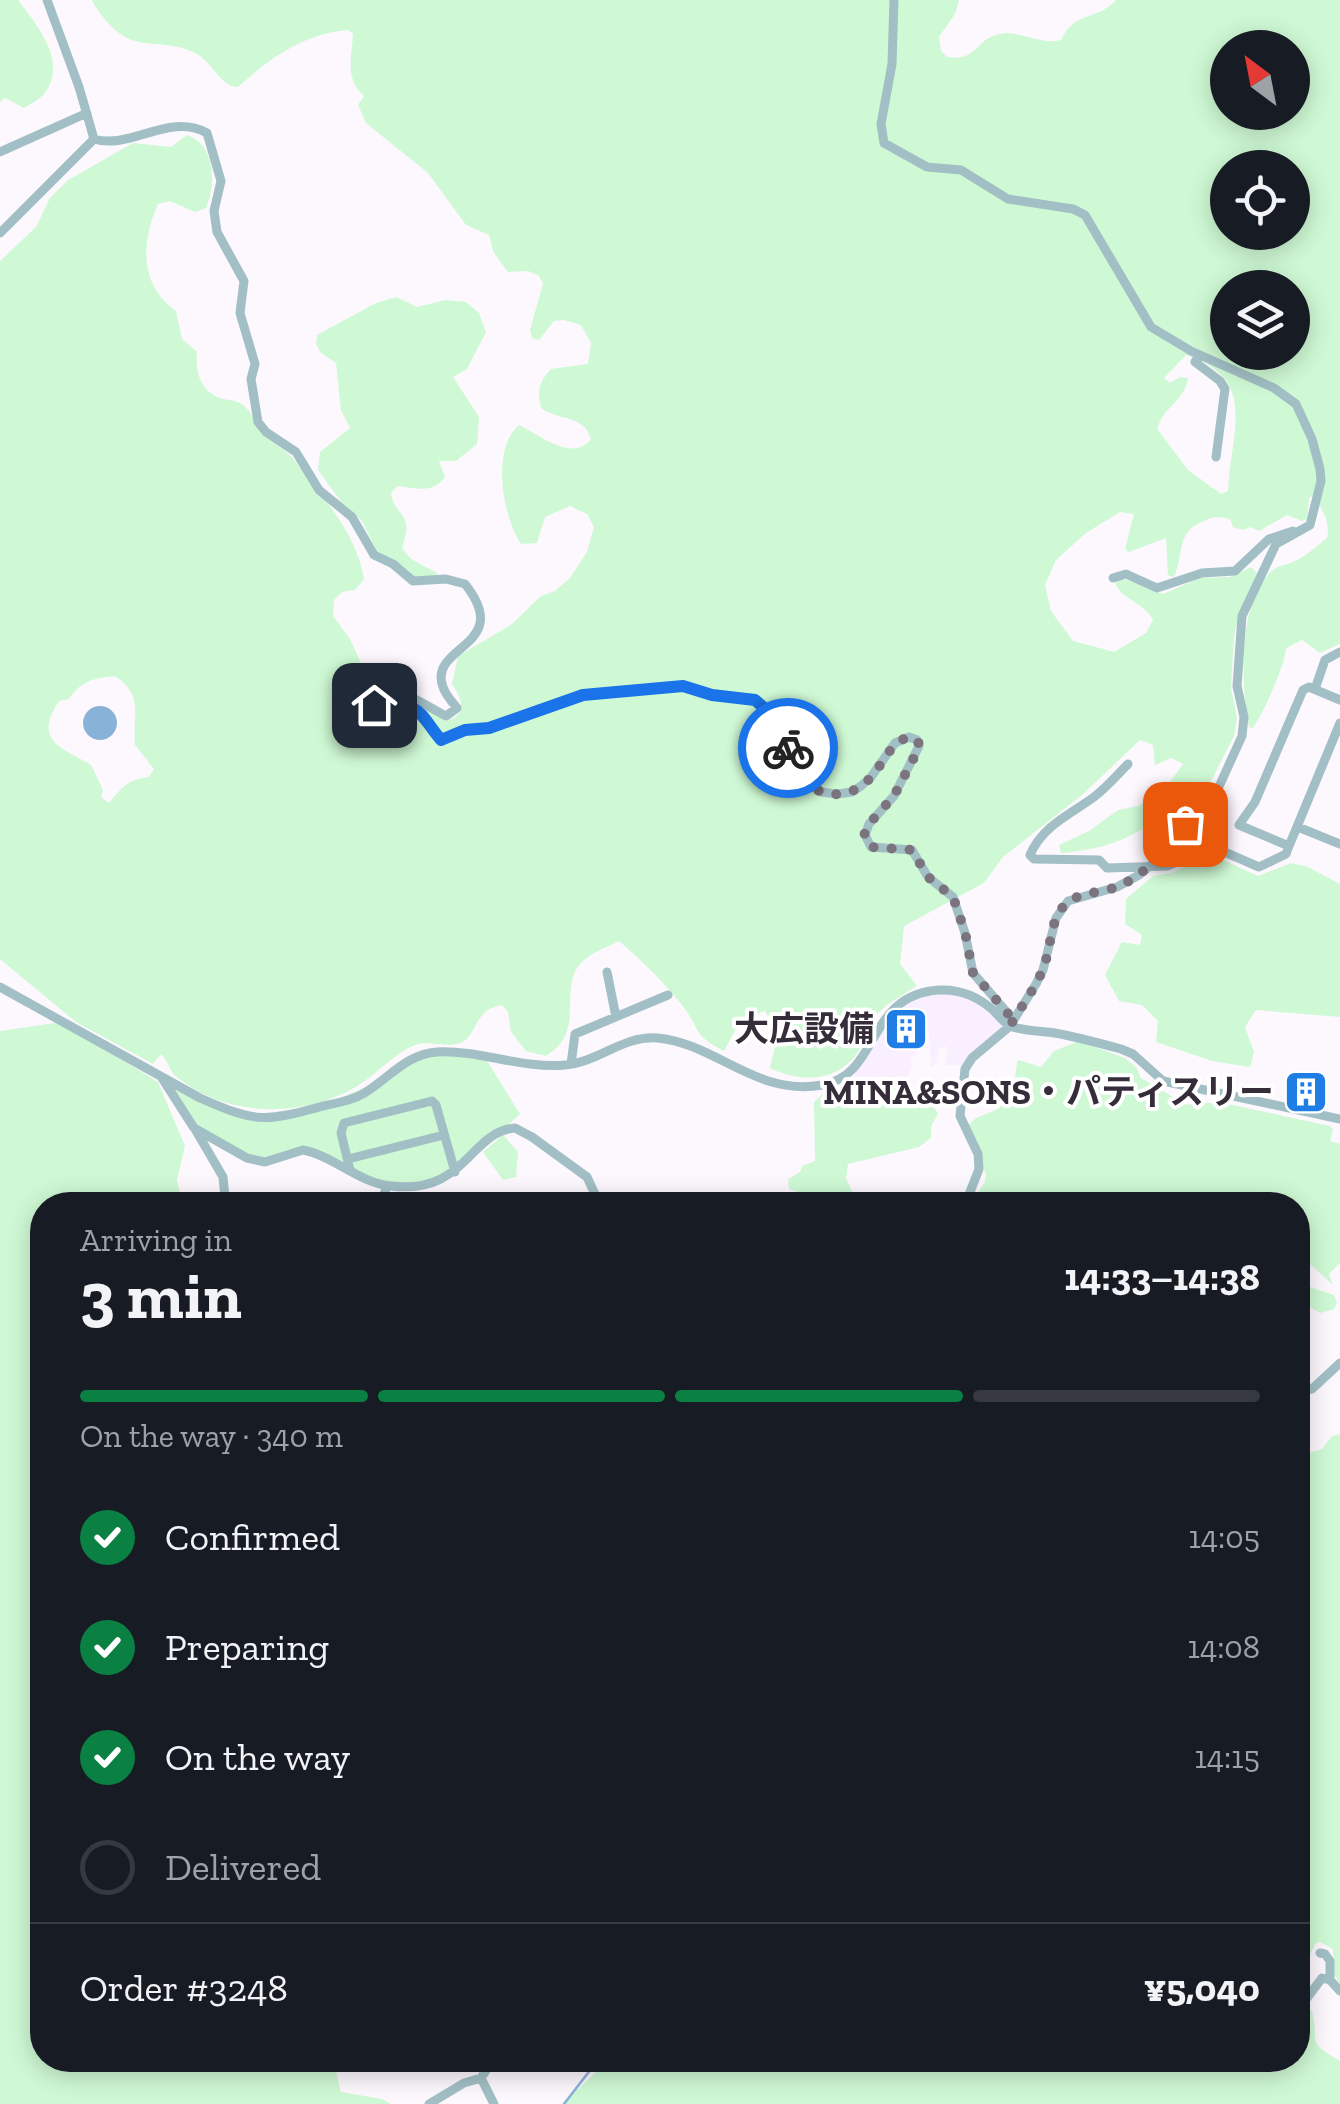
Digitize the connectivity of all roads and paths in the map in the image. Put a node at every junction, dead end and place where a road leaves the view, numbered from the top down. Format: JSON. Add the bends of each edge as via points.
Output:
{"nodes":[{"id":1,"x":46,"y":0,"type":"edge"},
{"id":2,"x":894,"y":0,"type":"edge"},
{"id":3,"x":87,"y":112,"type":"junction"},
{"id":4,"x":94,"y":139,"type":"junction"},
{"id":5,"x":0,"y":152,"type":"edge"},
{"id":6,"x":2,"y":227,"type":"edge"},
{"id":7,"x":1199,"y":354,"type":"junction"},
{"id":8,"x":1216,"y":457,"type":"dead end"},
{"id":9,"x":1295,"y":533,"type":"junction"},
{"id":10,"x":1114,"y":578,"type":"dead end"},
{"id":11,"x":1338,"y":655,"type":"edge"},
{"id":12,"x":1315,"y":689,"type":"junction"},
{"id":13,"x":1340,"y":700,"type":"edge"},
{"id":14,"x":1340,"y":724,"type":"edge"},
{"id":15,"x":1128,"y":764,"type":"dead end"},
{"id":16,"x":1298,"y":827,"type":"junction"},
{"id":17,"x":1340,"y":844,"type":"edge"},
{"id":18,"x":1289,"y":846,"type":"junction"},
{"id":19,"x":1148,"y":868,"type":"junction"},
{"id":20,"x":607,"y":972,"type":"dead end"},
{"id":21,"x":0,"y":987,"type":"edge"},
{"id":22,"x":668,"y":995,"type":"dead end"},
{"id":23,"x":616,"y":1017,"type":"junction"},
{"id":24,"x":1010,"y":1026,"type":"junction"},
{"id":25,"x":572,"y":1064,"type":"junction"},
{"id":26,"x":161,"y":1075,"type":"junction"},
{"id":27,"x":1340,"y":1119,"type":"edge"},
{"id":28,"x":194,"y":1128,"type":"junction"},
{"id":29,"x":444,"y":1135,"type":"junction"},
{"id":30,"x":349,"y":1165,"type":"junction"},
{"id":31,"x":455,"y":1172,"type":"junction"},
{"id":32,"x":386,"y":1186,"type":"junction"},
{"id":33,"x":224,"y":1192,"type":"edge"},
{"id":34,"x":384,"y":1192,"type":"edge"},
{"id":35,"x":593,"y":1192,"type":"edge"},
{"id":36,"x":970,"y":1192,"type":"edge"},
{"id":37,"x":1340,"y":1363,"type":"edge"},
{"id":38,"x":1310,"y":1389,"type":"edge"},
{"id":39,"x":1320,"y":1952,"type":"dead end"},
{"id":40,"x":1330,"y":1980,"type":"junction"},
{"id":41,"x":1340,"y":1991,"type":"edge"},
{"id":42,"x":1310,"y":1994,"type":"edge"},
{"id":43,"x":484,"y":2072,"type":"edge"},
{"id":44,"x":480,"y":2078,"type":"junction"},
{"id":45,"x":429,"y":2104,"type":"edge"},
{"id":46,"x":494,"y":2104,"type":"edge"}],
"edges":[{"from":1,"to":3,"type":"street"},
{"from":2,"to":7,"type":"street","via":[[884,143],[927,167],[962,170],[1008,200],[1079,211],[1151,327]]},
{"from":3,"to":4,"type":"street"},
{"from":3,"to":5,"type":"street"},
{"from":4,"to":6,"type":"street"},
{"from":4,"to":24,"type":"street","via":[[111,142],[178,127],[207,134],[220,181],[217,232],[244,282],[240,313],[254,364],[258,422],[296,452],[374,554],[412,581],[465,584],[480,606],[473,638],[448,659],[442,676],[453,712],[446,716],[413,697],[382,692],[373,697],[375,707],[410,706],[441,740],[583,695],[683,686],[755,700],[770,713],[808,784],[837,794],[871,778],[895,744],[917,740],[920,746],[894,796],[864,835],[871,847],[912,850],[928,877],[953,897],[973,973],[1010,1016]]},
{"from":7,"to":8,"type":"street","via":[[1195,362],[1225,389]]},
{"from":7,"to":9,"type":"street","via":[[1285,395],[1303,416],[1321,481],[1310,525]]},
{"from":9,"to":10,"type":"street","via":[[1269,539],[1234,572],[1156,588],[1126,574]]},
{"from":9,"to":19,"type":"street","via":[[1269,553],[1242,616],[1242,736],[1217,790]]},
{"from":11,"to":12,"type":"street","via":[[1325,660]]},
{"from":12,"to":13,"type":"street"},
{"from":12,"to":18,"type":"street","via":[[1302,690],[1238,826]]},
{"from":14,"to":16,"type":"street"},
{"from":15,"to":19,"type":"street","via":[[1058,820],[1030,855]]},
{"from":16,"to":17,"type":"street"},
{"from":16,"to":18,"type":"street"},
{"from":18,"to":19,"type":"street","via":[[1260,867],[1213,847]]},
{"from":19,"to":24,"type":"street","via":[[1117,887],[1068,901],[1052,930],[1044,970]]},
{"from":20,"to":23,"type":"street"},
{"from":21,"to":26,"type":"street"},
{"from":22,"to":23,"type":"street"},
{"from":23,"to":25,"type":"street","via":[[575,1034]]},
{"from":24,"to":25,"type":"street","via":[[960,990],[921,994],[892,1010],[848,1074],[804,1088],[773,1084],[660,1038],[632,1040]]},
{"from":24,"to":27,"type":"street","via":[[1122,1049],[1163,1081]]},
{"from":24,"to":36,"type":"street","via":[[965,1069],[960,1116],[979,1169]]},
{"from":25,"to":26,"type":"street","via":[[419,1056],[362,1095],[272,1120],[232,1112]]},
{"from":26,"to":28,"type":"street"},
{"from":28,"to":30,"type":"street","via":[[247,1158],[266,1162],[303,1150]]},
{"from":28,"to":33,"type":"street","via":[[223,1177]]},
{"from":29,"to":30,"type":"street"},
{"from":29,"to":30,"type":"street","via":[[432,1101],[348,1121],[340,1130]]},
{"from":29,"to":31,"type":"street"},
{"from":30,"to":32,"type":"street"},
{"from":31,"to":32,"type":"street","via":[[418,1186]]},
{"from":31,"to":35,"type":"street","via":[[499,1132],[515,1128],[584,1174]]},
{"from":32,"to":34,"type":"street"},
{"from":37,"to":38,"type":"street"},
{"from":39,"to":40,"type":"street","via":[[1330,1961]]},
{"from":40,"to":41,"type":"street"},
{"from":40,"to":42,"type":"street","via":[[1320,1980]]},
{"from":43,"to":44,"type":"street"},
{"from":44,"to":45,"type":"street"},
{"from":44,"to":46,"type":"street"}]}
